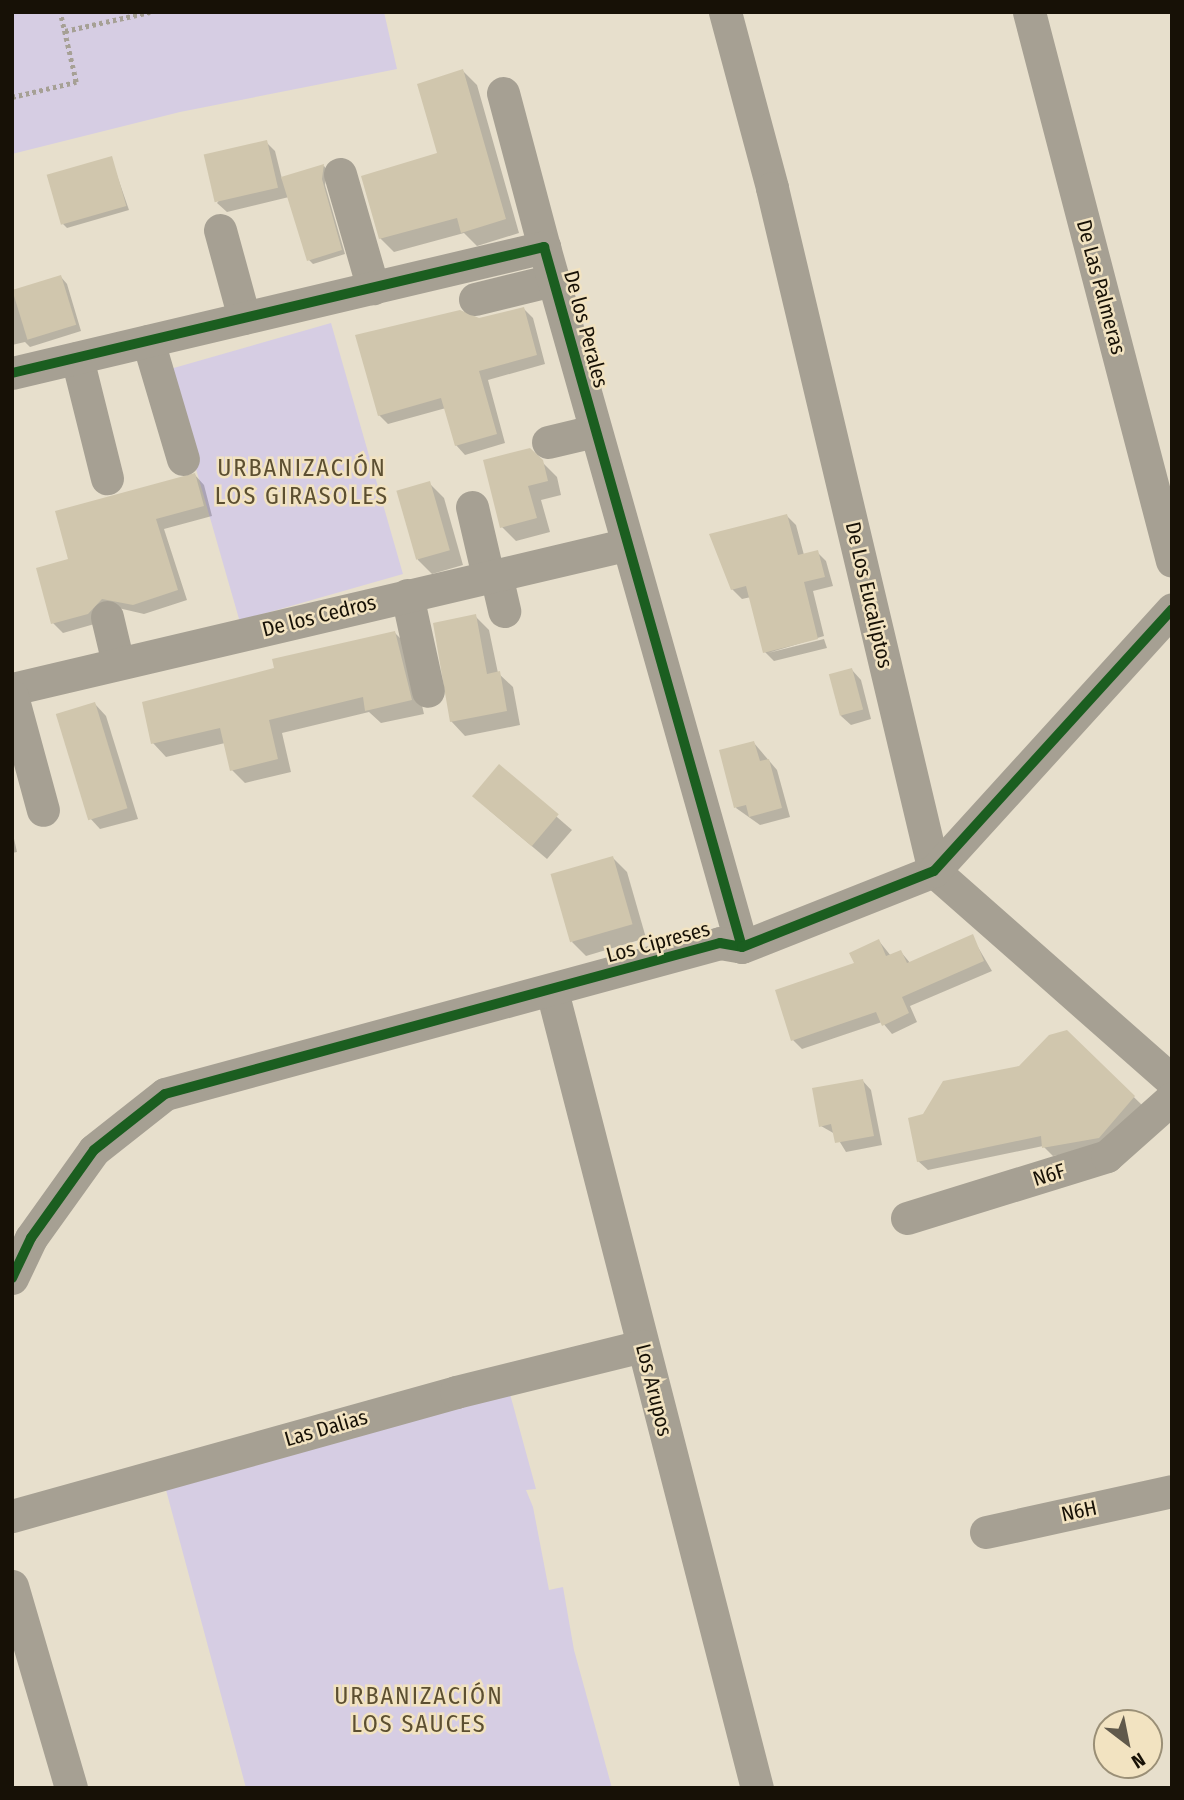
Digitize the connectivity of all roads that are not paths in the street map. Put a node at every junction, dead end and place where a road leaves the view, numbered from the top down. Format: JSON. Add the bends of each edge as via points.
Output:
{"nodes":[{"id":1,"x":725,"y":12,"type":"edge"},
{"id":2,"x":1029,"y":12,"type":"edge"},
{"id":3,"x":503,"y":93,"type":"dead end"},
{"id":4,"x":340,"y":174,"type":"dead end"},
{"id":5,"x":220,"y":230,"type":"dead end"},
{"id":6,"x":544,"y":247,"type":"junction"},
{"id":7,"x":553,"y":280,"type":"junction"},
{"id":8,"x":373,"y":288,"type":"junction"},
{"id":9,"x":475,"y":299,"type":"dead end"},
{"id":10,"x":244,"y":318,"type":"junction"},
{"id":11,"x":148,"y":341,"type":"junction"},
{"id":12,"x":76,"y":358,"type":"junction"},
{"id":13,"x":12,"y":373,"type":"edge"},
{"id":14,"x":594,"y":430,"type":"junction"},
{"id":15,"x":548,"y":442,"type":"dead end"},
{"id":16,"x":183,"y":459,"type":"dead end"},
{"id":17,"x":107,"y":478,"type":"dead end"},
{"id":18,"x":472,"y":506,"type":"dead end"},
{"id":19,"x":625,"y":545,"type":"junction"},
{"id":20,"x":1172,"y":561,"type":"edge"},
{"id":21,"x":492,"y":575,"type":"junction"},
{"id":22,"x":407,"y":595,"type":"junction"},
{"id":23,"x":1172,"y":609,"type":"edge"},
{"id":24,"x":504,"y":611,"type":"dead end"},
{"id":25,"x":118,"y":617,"type":"dead end"},
{"id":26,"x":130,"y":661,"type":"junction"},
{"id":27,"x":12,"y":688,"type":"edge"},
{"id":28,"x":428,"y":691,"type":"dead end"},
{"id":29,"x":12,"y":696,"type":"edge"},
{"id":30,"x":43,"y":810,"type":"dead end"},
{"id":31,"x":934,"y":871,"type":"junction"},
{"id":32,"x":742,"y":947,"type":"junction"},
{"id":33,"x":552,"y":991,"type":"junction"},
{"id":34,"x":1172,"y":1081,"type":"edge"},
{"id":35,"x":1172,"y":1098,"type":"edge"},
{"id":36,"x":907,"y":1218,"type":"dead end"},
{"id":37,"x":12,"y":1278,"type":"edge"},
{"id":38,"x":642,"y":1346,"type":"junction"},
{"id":39,"x":1172,"y":1491,"type":"edge"},
{"id":40,"x":12,"y":1516,"type":"edge"},
{"id":41,"x":986,"y":1532,"type":"dead end"},
{"id":42,"x":12,"y":1586,"type":"edge"},
{"id":43,"x":71,"y":1788,"type":"edge"},
{"id":44,"x":757,"y":1788,"type":"edge"}],
"edges":[{"from":1,"to":31,"type":"street","name":"De Los Eucaliptos","via":[[772,188]]},
{"from":2,"to":20,"type":"street","name":"De Las Palmeras"},
{"from":3,"to":6,"type":"street"},
{"from":4,"to":8,"type":"street"},
{"from":5,"to":10,"type":"street"},
{"from":6,"to":7,"type":"street","name":"De los Perales"},
{"from":6,"to":8,"type":"street","name":"De los Perales"},
{"from":7,"to":9,"type":"street"},
{"from":7,"to":14,"type":"street","name":"De los Perales"},
{"from":8,"to":10,"type":"street","name":"De los Perales"},
{"from":10,"to":11,"type":"street","name":"De los Perales"},
{"from":11,"to":12,"type":"street","name":"De los Perales"},
{"from":11,"to":16,"type":"street"},
{"from":12,"to":13,"type":"street","name":"De los Perales"},
{"from":12,"to":17,"type":"street"},
{"from":14,"to":15,"type":"street"},
{"from":14,"to":19,"type":"street","name":"De los Perales"},
{"from":18,"to":21,"type":"street"},
{"from":19,"to":21,"type":"street","name":"De los Cedros"},
{"from":19,"to":32,"type":"street","name":"De los Perales"},
{"from":21,"to":22,"type":"street","name":"De los Cedros"},
{"from":21,"to":24,"type":"street"},
{"from":22,"to":26,"type":"street","name":"De los Cedros"},
{"from":22,"to":28,"type":"street"},
{"from":23,"to":31,"type":"street","name":"Los Cipreses"},
{"from":25,"to":26,"type":"street"},
{"from":26,"to":27,"type":"street","name":"De los Cedros"},
{"from":29,"to":30,"type":"street"},
{"from":31,"to":32,"type":"street","name":"Los Cipreses"},
{"from":31,"to":34,"type":"street"},
{"from":32,"to":33,"type":"street","name":"Los Cipreses","via":[[720,943]]},
{"from":33,"to":37,"type":"street","name":"Los Cipreses","via":[[165,1094],[93,1150],[31,1238]]},
{"from":33,"to":38,"type":"street","name":"Los Arupos"},
{"from":35,"to":36,"type":"street","name":"N6F","via":[[1099,1159]]},
{"from":38,"to":40,"type":"street","name":"Las Dalias","via":[[456,1392]]},
{"from":38,"to":44,"type":"street","name":"Los Arupos"},
{"from":39,"to":41,"type":"street","name":"N6H"},
{"from":42,"to":43,"type":"street"}]}
